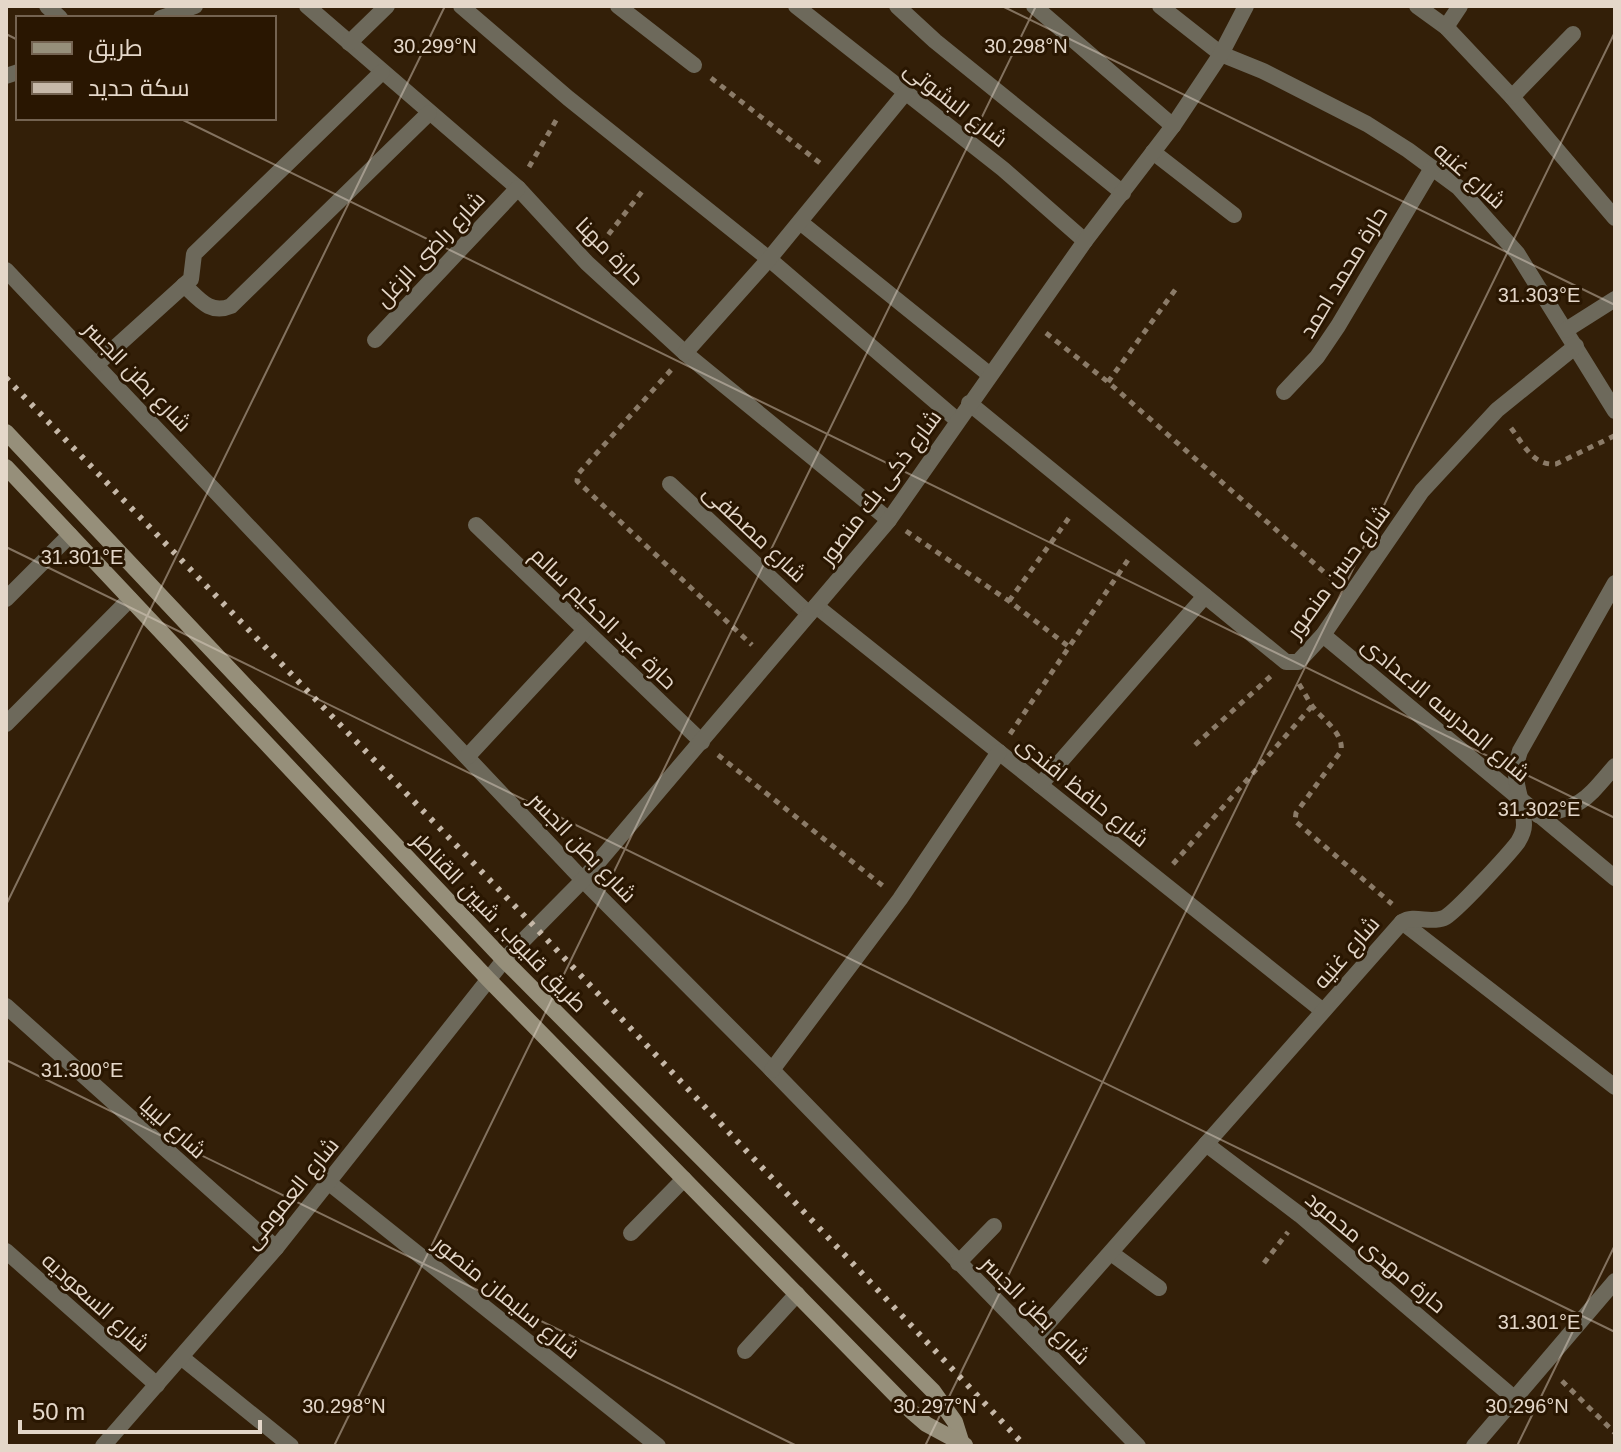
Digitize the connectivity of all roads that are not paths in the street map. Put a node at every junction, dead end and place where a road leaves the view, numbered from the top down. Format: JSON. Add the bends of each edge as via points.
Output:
{"nodes":[{"id":1,"x":195,"y":6,"type":"edge"},
{"id":2,"x":307,"y":6,"type":"edge"},
{"id":3,"x":387,"y":6,"type":"edge"},
{"id":4,"x":461,"y":6,"type":"edge"},
{"id":5,"x":618,"y":6,"type":"edge"},
{"id":6,"x":796,"y":6,"type":"edge"},
{"id":7,"x":897,"y":6,"type":"edge"},
{"id":8,"x":1034,"y":6,"type":"edge"},
{"id":9,"x":1160,"y":6,"type":"edge"},
{"id":10,"x":1246,"y":6,"type":"edge"},
{"id":11,"x":1417,"y":6,"type":"edge"},
{"id":12,"x":1460,"y":6,"type":"edge"},
{"id":13,"x":167,"y":16,"type":"edge"},
{"id":14,"x":1446,"y":27,"type":"junction"},
{"id":15,"x":1573,"y":34,"type":"dead end"},
{"id":16,"x":349,"y":43,"type":"junction"},
{"id":17,"x":1221,"y":54,"type":"junction"},
{"id":18,"x":694,"y":65,"type":"road end"},
{"id":19,"x":382,"y":72,"type":"junction"},
{"id":20,"x":906,"y":92,"type":"junction"},
{"id":21,"x":1512,"y":97,"type":"junction"},
{"id":22,"x":429,"y":113,"type":"junction"},
{"id":23,"x":1173,"y":126,"type":"junction"},
{"id":24,"x":1153,"y":152,"type":"junction"},
{"id":25,"x":1432,"y":168,"type":"junction"},
{"id":26,"x":518,"y":188,"type":"junction"},
{"id":27,"x":1123,"y":193,"type":"junction"},
{"id":28,"x":1234,"y":215,"type":"dead end"},
{"id":29,"x":1615,"y":218,"type":"edge"},
{"id":30,"x":800,"y":222,"type":"junction"},
{"id":31,"x":1085,"y":241,"type":"junction"},
{"id":32,"x":769,"y":259,"type":"junction"},
{"id":33,"x":6,"y":270,"type":"edge"},
{"id":34,"x":184,"y":285,"type":"junction"},
{"id":35,"x":1615,"y":299,"type":"edge"},
{"id":36,"x":1566,"y":330,"type":"junction"},
{"id":37,"x":375,"y":340,"type":"dead end"},
{"id":38,"x":1576,"y":346,"type":"junction"},
{"id":39,"x":685,"y":353,"type":"junction"},
{"id":40,"x":97,"y":364,"type":"junction"},
{"id":41,"x":990,"y":375,"type":"junction"},
{"id":42,"x":1284,"y":392,"type":"dead end"},
{"id":43,"x":969,"y":403,"type":"junction"},
{"id":44,"x":1615,"y":411,"type":"edge"},
{"id":45,"x":957,"y":420,"type":"junction"},
{"id":46,"x":6,"y":432,"type":"edge"},
{"id":47,"x":6,"y":467,"type":"edge"},
{"id":48,"x":670,"y":484,"type":"dead end"},
{"id":49,"x":889,"y":520,"type":"junction"},
{"id":50,"x":476,"y":525,"type":"dead end"},
{"id":51,"x":70,"y":535,"type":"junction"},
{"id":52,"x":1615,"y":583,"type":"edge"},
{"id":53,"x":1205,"y":596,"type":"junction"},
{"id":54,"x":6,"y":599,"type":"edge"},
{"id":55,"x":130,"y":599,"type":"junction"},
{"id":56,"x":812,"y":610,"type":"junction"},
{"id":57,"x":585,"y":630,"type":"junction"},
{"id":58,"x":1323,"y":635,"type":"junction"},
{"id":59,"x":6,"y":724,"type":"edge"},
{"id":60,"x":702,"y":742,"type":"junction"},
{"id":61,"x":999,"y":752,"type":"junction"},
{"id":62,"x":467,"y":757,"type":"junction"},
{"id":63,"x":1615,"y":766,"type":"edge"},
{"id":64,"x":1040,"y":785,"type":"junction"},
{"id":65,"x":1518,"y":797,"type":"junction"},
{"id":66,"x":1538,"y":815,"type":"junction"},
{"id":67,"x":1615,"y":878,"type":"edge"},
{"id":68,"x":583,"y":880,"type":"junction"},
{"id":69,"x":1405,"y":920,"type":"junction"},
{"id":70,"x":504,"y":960,"type":"junction"},
{"id":71,"x":488,"y":979,"type":"junction"},
{"id":72,"x":6,"y":1006,"type":"edge"},
{"id":73,"x":1323,"y":1011,"type":"junction"},
{"id":74,"x":772,"y":1070,"type":"junction"},
{"id":75,"x":1615,"y":1087,"type":"edge"},
{"id":76,"x":1206,"y":1144,"type":"junction"},
{"id":77,"x":684,"y":1179,"type":"junction"},
{"id":78,"x":328,"y":1182,"type":"junction"},
{"id":79,"x":994,"y":1226,"type":"dead end"},
{"id":80,"x":631,"y":1233,"type":"dead end"},
{"id":81,"x":276,"y":1248,"type":"junction"},
{"id":82,"x":6,"y":1251,"type":"edge"},
{"id":83,"x":1111,"y":1253,"type":"junction"},
{"id":84,"x":958,"y":1263,"type":"junction"},
{"id":85,"x":1615,"y":1281,"type":"edge"},
{"id":86,"x":1159,"y":1288,"type":"dead end"},
{"id":87,"x":797,"y":1294,"type":"junction"},
{"id":88,"x":1034,"y":1339,"type":"junction"},
{"id":89,"x":745,"y":1351,"type":"dead end"},
{"id":90,"x":181,"y":1357,"type":"junction"},
{"id":91,"x":157,"y":1385,"type":"junction"},
{"id":92,"x":1514,"y":1398,"type":"junction"},
{"id":93,"x":961,"y":1444,"type":"edge"},
{"id":94,"x":103,"y":1446,"type":"edge"},
{"id":95,"x":291,"y":1446,"type":"edge"},
{"id":96,"x":658,"y":1446,"type":"edge"},
{"id":97,"x":1138,"y":1446,"type":"edge"},
{"id":98,"x":1474,"y":1446,"type":"edge"}],
"edges":[{"from":1,"to":13,"type":"street"},
{"from":2,"to":16,"type":"street","name":"حارة مهنا"},
{"from":3,"to":16,"type":"street"},
{"from":4,"to":32,"type":"street"},
{"from":5,"to":18,"type":"street"},
{"from":6,"to":20,"type":"street","name":"شارع البشوتى"},
{"from":7,"to":27,"type":"street"},
{"from":8,"to":23,"type":"street"},
{"from":9,"to":17,"type":"street","name":"شارع غنيه"},
{"from":10,"to":17,"type":"street","name":"شارع ذكى بك منصور"},
{"from":11,"to":14,"type":"street"},
{"from":12,"to":14,"type":"street"},
{"from":14,"to":21,"type":"street"},
{"from":15,"to":21,"type":"street"},
{"from":16,"to":19,"type":"street","name":"حارة مهنا"},
{"from":17,"to":23,"type":"street","name":"شارع ذكى بك منصور"},
{"from":17,"to":25,"type":"street","name":"شارع غنيه","via":[[1367,124]]},
{"from":19,"to":22,"type":"street","name":"حارة مهنا"},
{"from":19,"to":34,"type":"street","via":[[194,254],[192,276]]},
{"from":20,"to":30,"type":"street"},
{"from":20,"to":31,"type":"street","name":"شارع البشوتى"},
{"from":21,"to":29,"type":"street"},
{"from":22,"to":26,"type":"street","name":"حارة مهنا"},
{"from":22,"to":34,"type":"street","via":[[231,306],[210,308]]},
{"from":23,"to":24,"type":"street","name":"شارع ذكى بك منصور"},
{"from":24,"to":27,"type":"street","name":"شارع ذكى بك منصور"},
{"from":24,"to":28,"type":"street"},
{"from":25,"to":36,"type":"street","name":"شارع غنيه","via":[[1458,187],[1517,253]]},
{"from":25,"to":42,"type":"street","name":"حارة محمد احمد","via":[[1338,326]]},
{"from":26,"to":37,"type":"street","name":"شارع راضى الزغل"},
{"from":26,"to":39,"type":"street","name":"حارة مهنا","via":[[587,263]]},
{"from":27,"to":31,"type":"street","name":"شارع ذكى بك منصور"},
{"from":30,"to":32,"type":"street"},
{"from":30,"to":41,"type":"street"},
{"from":31,"to":41,"type":"street","name":"شارع ذكى بك منصور"},
{"from":32,"to":39,"type":"street"},
{"from":32,"to":45,"type":"street"},
{"from":33,"to":40,"type":"street","name":"شارع بطن الجسر"},
{"from":34,"to":40,"type":"street"},
{"from":35,"to":36,"type":"street"},
{"from":36,"to":38,"type":"street","name":"شارع غنيه"},
{"from":38,"to":44,"type":"street","name":"شارع غنيه"},
{"from":38,"to":58,"type":"street","name":"شارع حسن منصور","via":[[1497,410],[1422,491]]},
{"from":39,"to":49,"type":"street","name":"حارة مهنا"},
{"from":40,"to":62,"type":"street","name":"شارع بطن الجسر"},
{"from":41,"to":43,"type":"street","name":"شارع ذكى بك منصور"},
{"from":43,"to":45,"type":"street","name":"شارع ذكى بك منصور"},
{"from":43,"to":53,"type":"street","name":"شارع حسن منصور"},
{"from":45,"to":49,"type":"street","name":"شارع ذكى بك منصور"},
{"from":46,"to":70,"type":"main road","name":"طريق قليوب, شبين القناطر"},
{"from":47,"to":51,"type":"main road","name":"طريق قليوب, شبين القناطر"},
{"from":48,"to":56,"type":"street","name":"شارع مصطفى"},
{"from":49,"to":56,"type":"street","name":"شارع ذكى بك منصور"},
{"from":50,"to":57,"type":"street","name":"حارة عبد الحكيم سالم"},
{"from":51,"to":54,"type":"street"},
{"from":51,"to":55,"type":"main road","name":"طريق قليوب, شبين القناطر"},
{"from":52,"to":65,"type":"street","name":"شارع غنيه","via":[[1520,751],[1515,767]]},
{"from":53,"to":58,"type":"street","name":"شارع حسن منصور","via":[[1286,662],[1298,662]]},
{"from":53,"to":64,"type":"street"},
{"from":55,"to":59,"type":"street"},
{"from":55,"to":71,"type":"main road","name":"طريق قليوب, شبين القناطر"},
{"from":56,"to":60,"type":"street","name":"شارع ذكى بك منصور"},
{"from":56,"to":61,"type":"street","name":"شارع حافظ افندى"},
{"from":57,"to":60,"type":"street","name":"حارة عبد الحكيم سالم"},
{"from":57,"to":62,"type":"street"},
{"from":58,"to":65,"type":"street","name":"شارع المدرسه الاعدادى"},
{"from":60,"to":68,"type":"street","name":"شارع ذكى بك منصور"},
{"from":61,"to":64,"type":"street","name":"شارع حافظ افندى"},
{"from":61,"to":74,"type":"street","via":[[900,899]]},
{"from":62,"to":68,"type":"street","name":"شارع بطن الجسر"},
{"from":63,"to":66,"type":"street","via":[[1576,806]]},
{"from":64,"to":73,"type":"street","name":"شارع حافظ افندى"},
{"from":65,"to":66,"type":"street","name":"شارع المدرسه الاعدادى"},
{"from":65,"to":69,"type":"street","name":"شارع غنيه","via":[[1524,823],[1517,843],[1450,915]]},
{"from":66,"to":67,"type":"street","name":"شارع المدرسه الاعدادى"},
{"from":68,"to":70,"type":"street","name":"شارع ذكى بك منصور"},
{"from":68,"to":74,"type":"street","name":"شارع بطن الجسر"},
{"from":69,"to":73,"type":"street","name":"شارع غنيه"},
{"from":69,"to":75,"type":"street"},
{"from":70,"to":71,"type":"street","name":"شارع العمومى"},
{"from":70,"to":93,"type":"main road","name":"طريق قليوب, شبين القناطر","via":[[933,1391],[950,1414]]},
{"from":71,"to":77,"type":"main road","name":"طريق قليوب, شبين القناطر"},
{"from":71,"to":78,"type":"street","name":"شارع العمومى"},
{"from":72,"to":81,"type":"street","name":"شارع ليبيا"},
{"from":73,"to":76,"type":"street","name":"شارع غنيه"},
{"from":74,"to":84,"type":"street","name":"شارع بطن الجسر"},
{"from":76,"to":83,"type":"street","name":"شارع غنيه"},
{"from":76,"to":92,"type":"street","name":"حارة مهدى محمود","via":[[1300,1215]]},
{"from":77,"to":80,"type":"street"},
{"from":77,"to":87,"type":"main road","name":"طريق قليوب, شبين القناطر"},
{"from":78,"to":81,"type":"street","name":"شارع العمومى"},
{"from":78,"to":96,"type":"street","name":"شارع سليمان منصور"},
{"from":79,"to":84,"type":"street"},
{"from":81,"to":90,"type":"street","name":"شارع العمومى"},
{"from":82,"to":91,"type":"street","name":"شارع السعوديه"},
{"from":83,"to":86,"type":"street"},
{"from":83,"to":88,"type":"street","name":"شارع غنيه"},
{"from":84,"to":88,"type":"street","name":"شارع بطن الجسر"},
{"from":85,"to":92,"type":"street"},
{"from":87,"to":89,"type":"street"},
{"from":87,"to":93,"type":"main road","name":"طريق قليوب, شبين القناطر","via":[[911,1411]]},
{"from":88,"to":97,"type":"street","name":"شارع بطن الجسر"},
{"from":90,"to":91,"type":"street","name":"شارع العمومى"},
{"from":90,"to":95,"type":"street"},
{"from":91,"to":94,"type":"street","name":"شارع العمومى"},
{"from":92,"to":98,"type":"street"}]}
